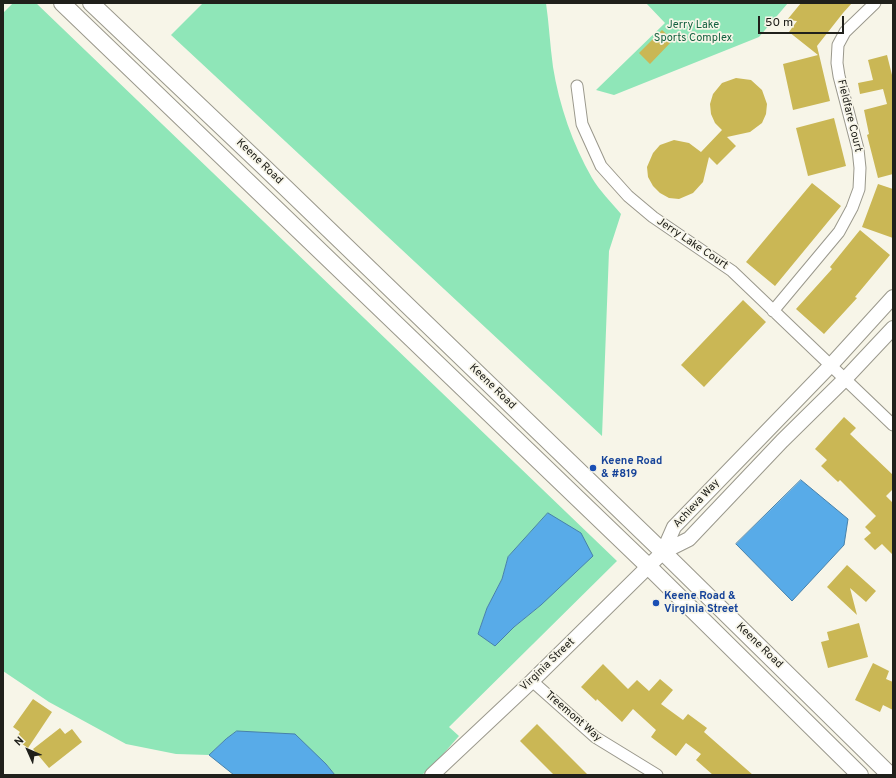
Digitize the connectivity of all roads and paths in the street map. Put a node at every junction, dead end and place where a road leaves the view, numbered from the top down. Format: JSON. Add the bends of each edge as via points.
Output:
{"nodes":[{"id":1,"x":62,"y":3,"type":"edge"},
{"id":2,"x":875,"y":3,"type":"edge"},
{"id":3,"x":94,"y":4,"type":"edge"},
{"id":4,"x":80,"y":21,"type":"junction"},
{"id":5,"x":577,"y":86,"type":"dead end"},
{"id":6,"x":893,"y":297,"type":"edge"},
{"id":7,"x":773,"y":311,"type":"junction"},
{"id":8,"x":893,"y":328,"type":"edge"},
{"id":9,"x":831,"y":365,"type":"junction"},
{"id":10,"x":846,"y":378,"type":"junction"},
{"id":11,"x":893,"y":425,"type":"edge"},
{"id":12,"x":663,"y":552,"type":"junction"},
{"id":13,"x":648,"y":566,"type":"junction"},
{"id":14,"x":532,"y":681,"type":"junction"},
{"id":15,"x":432,"y":775,"type":"edge"},
{"id":16,"x":657,"y":775,"type":"edge"},
{"id":17,"x":860,"y":775,"type":"edge"},
{"id":18,"x":890,"y":775,"type":"edge"}],
"edges":[{"from":1,"to":4,"type":"main road","name":"Keene Road"},
{"from":2,"to":7,"type":"street","name":"Fieldfare Court","via":[[845,32],[837,54],[839,76],[860,158],[856,199],[839,232]]},
{"from":3,"to":4,"type":"street"},
{"from":3,"to":12,"type":"main road","name":"Keene Road"},
{"from":4,"to":13,"type":"main road","name":"Keene Road"},
{"from":5,"to":7,"type":"street","name":"Jerry Lake Court","via":[[582,124],[601,166],[628,196],[652,217],[732,271]]},
{"from":6,"to":9,"type":"street","name":"Achieva Way"},
{"from":7,"to":9,"type":"street","name":"Jerry Lake Court"},
{"from":8,"to":10,"type":"street","name":"Achieva Way"},
{"from":9,"to":10,"type":"street","name":"Jerry Lake Court"},
{"from":9,"to":12,"type":"street","name":"Achieva Way","via":[[674,527]]},
{"from":10,"to":11,"type":"street","name":"Jerry Lake Court"},
{"from":10,"to":12,"type":"street","name":"Achieva Way","via":[[688,539]]},
{"from":12,"to":13,"type":"street","name":"Virginia Street"},
{"from":12,"to":18,"type":"main road","name":"Keene Road"},
{"from":13,"to":14,"type":"street","name":"Virginia Street"},
{"from":13,"to":17,"type":"main road","name":"Keene Road"},
{"from":14,"to":15,"type":"street","name":"Virginia Street"},
{"from":14,"to":16,"type":"street","name":"Treemont Way","via":[[595,738]]}]}
